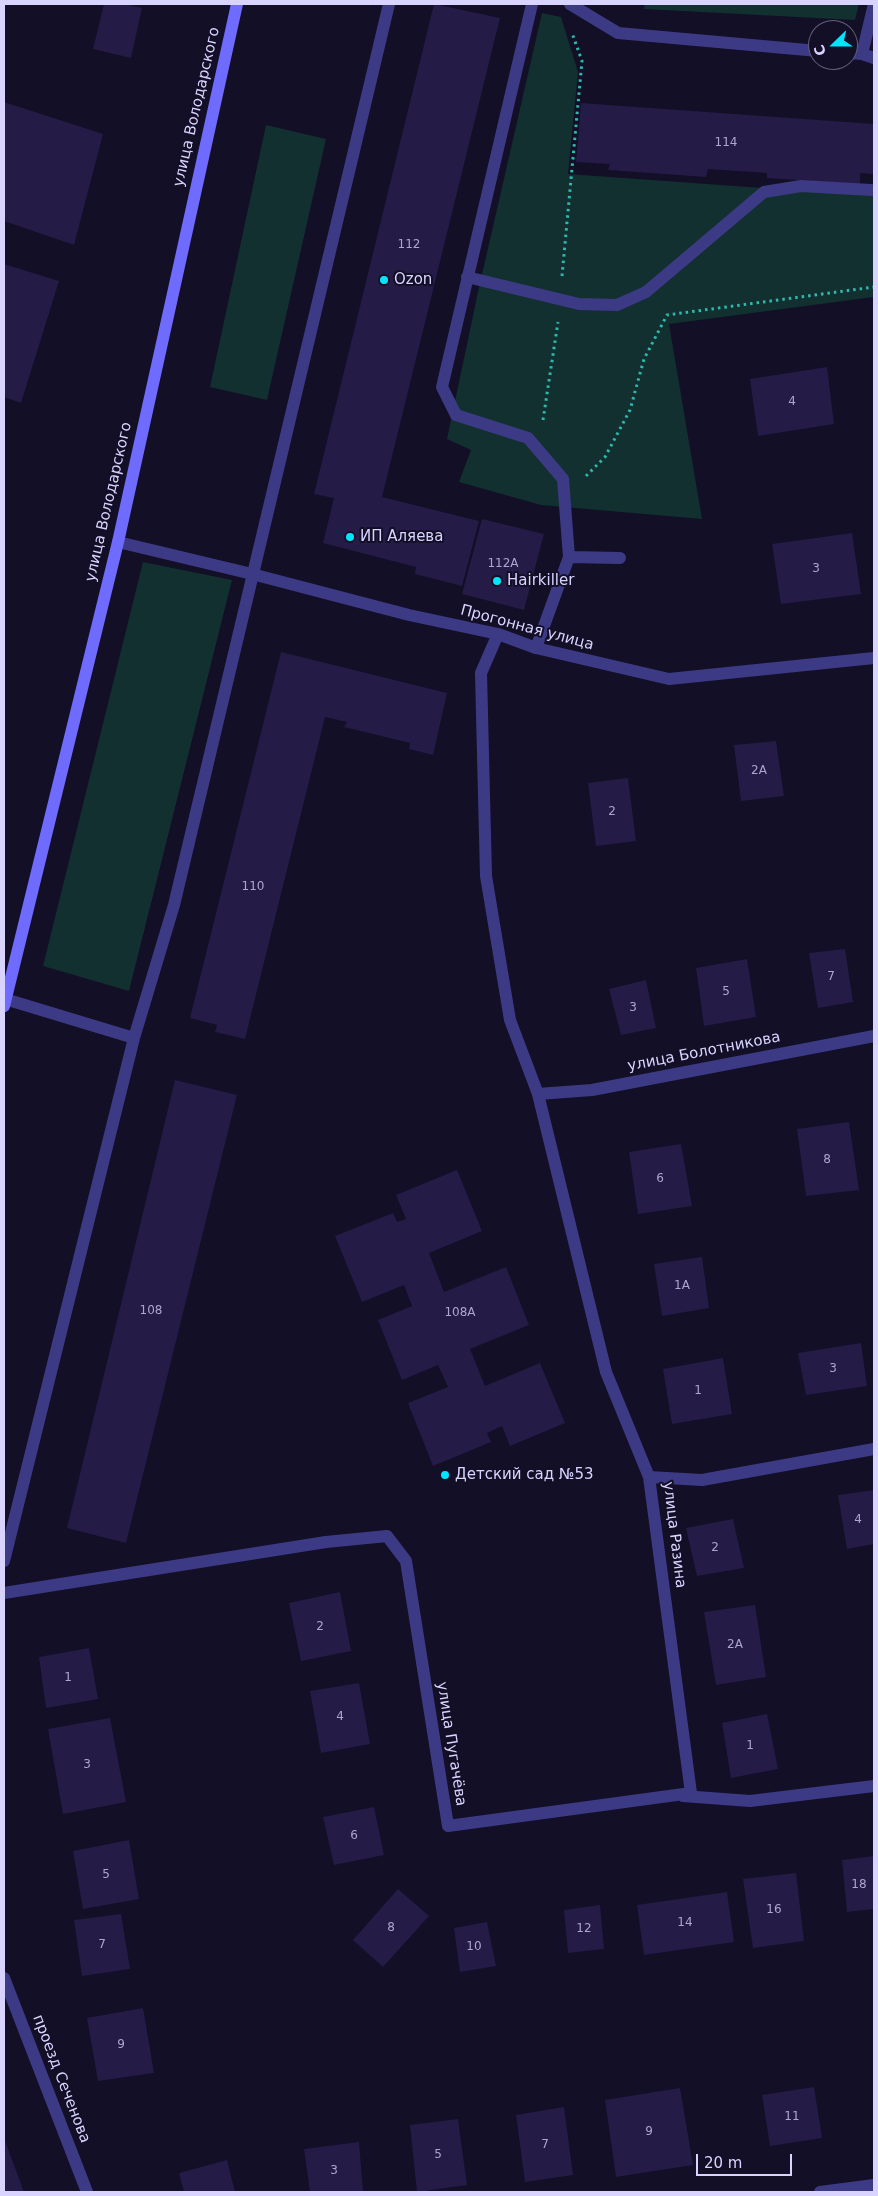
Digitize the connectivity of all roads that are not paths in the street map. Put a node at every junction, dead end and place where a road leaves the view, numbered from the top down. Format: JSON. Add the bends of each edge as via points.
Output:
{"nodes":[{"id":1,"x":237,"y":4,"type":"edge"},
{"id":2,"x":388,"y":4,"type":"edge"},
{"id":3,"x":532,"y":4,"type":"edge"},
{"id":4,"x":570,"y":4,"type":"edge"},
{"id":5,"x":874,"y":4,"type":"edge"},
{"id":6,"x":808,"y":50,"type":"edge"},
{"id":7,"x":868,"y":56,"type":"edge"},
{"id":8,"x":871,"y":190,"type":"dead end"},
{"id":9,"x":467,"y":277,"type":"junction"},
{"id":10,"x":118,"y":542,"type":"junction"},
{"id":11,"x":569,"y":557,"type":"junction"},
{"id":12,"x":620,"y":558,"type":"dead end"},
{"id":13,"x":252,"y":574,"type":"junction"},
{"id":14,"x":498,"y":634,"type":"junction"},
{"id":15,"x":536,"y":648,"type":"junction"},
{"id":16,"x":874,"y":658,"type":"edge"},
{"id":17,"x":5,"y":1002,"type":"edge"},
{"id":18,"x":874,"y":1036,"type":"edge"},
{"id":19,"x":134,"y":1038,"type":"junction"},
{"id":20,"x":538,"y":1094,"type":"junction"},
{"id":21,"x":874,"y":1449,"type":"edge"},
{"id":22,"x":649,"y":1477,"type":"junction"},
{"id":23,"x":4,"y":1561,"type":"edge"},
{"id":24,"x":4,"y":1593,"type":"edge"},
{"id":25,"x":874,"y":1786,"type":"edge"},
{"id":26,"x":691,"y":1792,"type":"joint"},
{"id":27,"x":675,"y":1795,"type":"junction"},
{"id":28,"x":4,"y":1978,"type":"edge"},
{"id":29,"x":874,"y":2185,"type":"edge"},
{"id":30,"x":87,"y":2192,"type":"edge"},
{"id":31,"x":820,"y":2192,"type":"edge"}],
"edges":[{"from":1,"to":10,"type":"main road","name":"улица Володарского"},
{"from":2,"to":13,"type":"street"},
{"from":3,"to":9,"type":"street"},
{"from":4,"to":6,"type":"street","via":[[618,33]]},
{"from":5,"to":7,"type":"street"},
{"from":8,"to":9,"type":"street","via":[[801,186],[764,192],[646,292],[616,305],[578,304]]},
{"from":9,"to":11,"type":"street","via":[[442,387],[456,415],[528,438],[563,479]]},
{"from":10,"to":13,"type":"street","name":"Прогонная улица"},
{"from":10,"to":17,"type":"main road","name":"улица Володарского"},
{"from":11,"to":12,"type":"street"},
{"from":11,"to":15,"type":"street"},
{"from":13,"to":14,"type":"street","name":"Прогонная улица","via":[[409,616]]},
{"from":13,"to":19,"type":"street","via":[[174,904]]},
{"from":14,"to":15,"type":"street","name":"Прогонная улица"},
{"from":14,"to":20,"type":"street","via":[[481,673],[486,876],[510,1020]]},
{"from":15,"to":16,"type":"street","name":"Прогонная улица","via":[[668,679]]},
{"from":17,"to":19,"type":"street"},
{"from":18,"to":20,"type":"street","name":"улица Болотникова","via":[[592,1090]]},
{"from":19,"to":23,"type":"street"},
{"from":20,"to":22,"type":"street","via":[[606,1372]]},
{"from":21,"to":22,"type":"street","name":"улица Разина","via":[[702,1480]]},
{"from":22,"to":26,"type":"street","name":"улица Разина"},
{"from":24,"to":27,"type":"street","name":"улица Пугачёва","via":[[326,1542],[387,1536],[406,1561],[448,1826]]},
{"from":25,"to":27,"type":"street","name":"улица Пугачёва","via":[[750,1801]]},
{"from":26,"to":27,"type":"street","name":"улица Пугачёва"},
{"from":28,"to":30,"type":"street","name":"проезд Сеченова"},
{"from":29,"to":31,"type":"street"}]}
